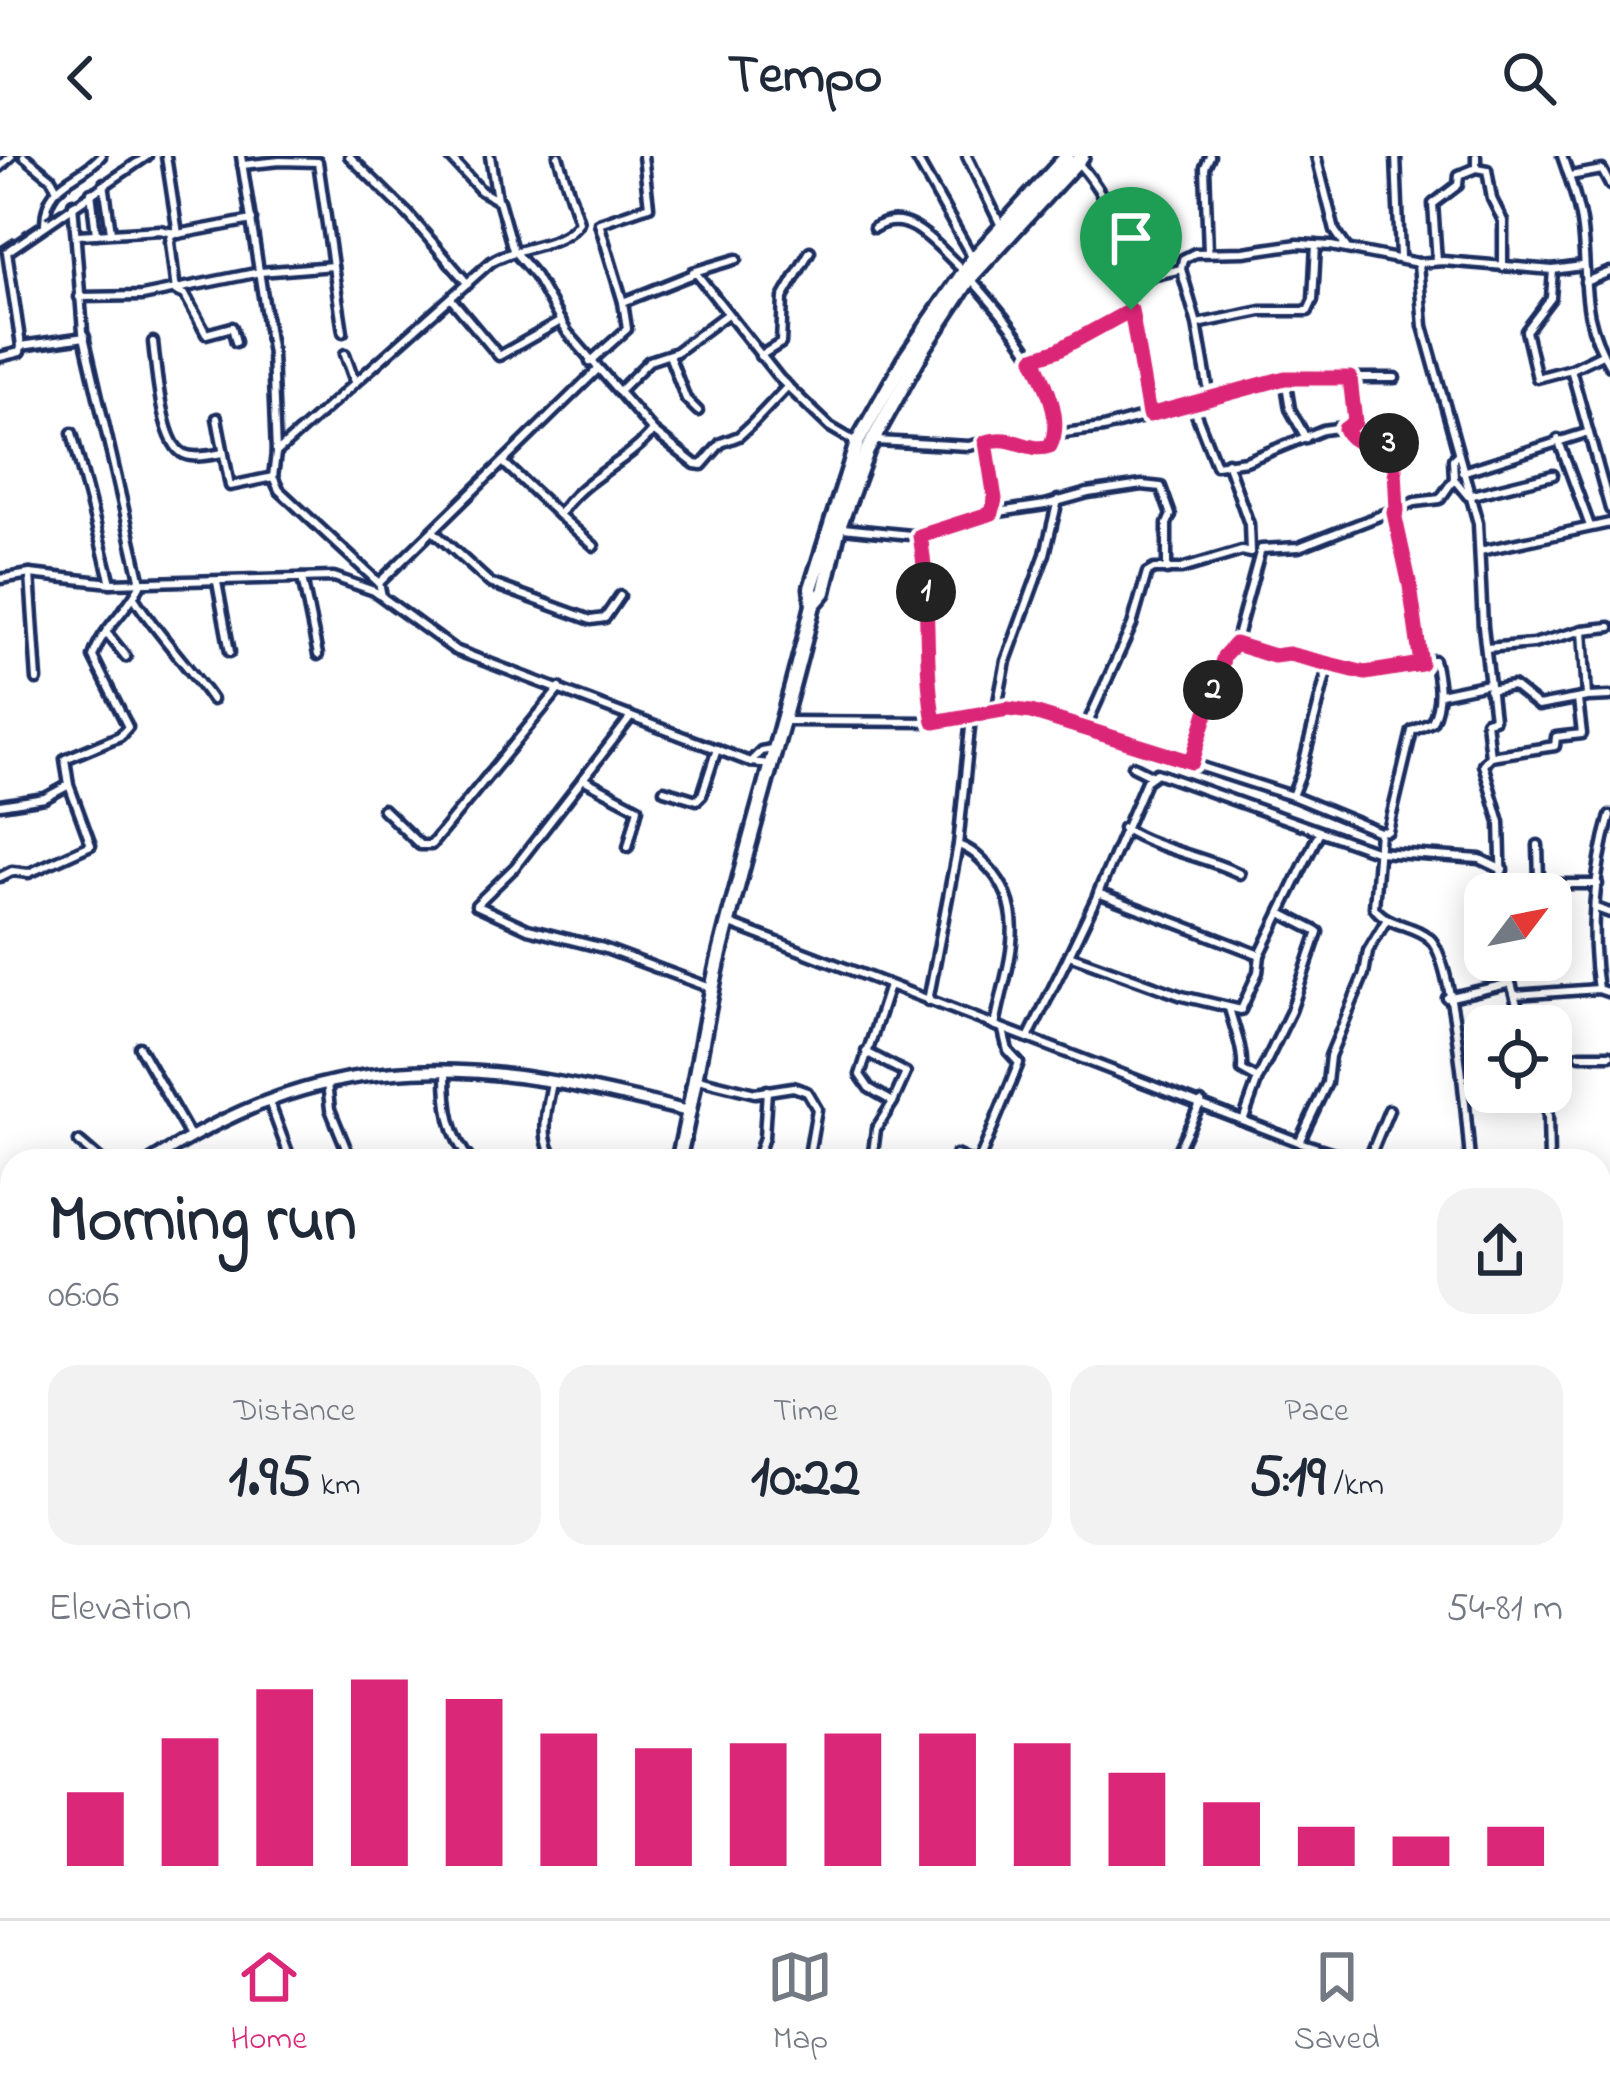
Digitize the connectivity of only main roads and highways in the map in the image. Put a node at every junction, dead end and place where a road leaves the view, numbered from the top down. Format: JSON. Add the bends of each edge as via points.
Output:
{"nodes":[{"id":1,"x":1075,"y":158,"type":"edge"},
{"id":2,"x":967,"y":274,"type":"junction"},
{"id":3,"x":813,"y":605,"type":"junction"},
{"id":4,"x":690,"y":1112,"type":"junction"},
{"id":5,"x":172,"y":1149,"type":"edge"},
{"id":6,"x":681,"y":1149,"type":"edge"}],
"edges":[{"from":1,"to":2,"type":"highway"},
{"from":1,"to":2,"type":"highway","via":[[1051,167]]},
{"from":2,"to":3,"type":"highway","via":[[872,439],[824,592]]},
{"from":2,"to":3,"type":"highway","via":[[913,345],[857,443],[811,588]]},
{"from":3,"to":4,"type":"highway","via":[[728,923]]},
{"from":4,"to":5,"type":"main road","via":[[553,1080],[407,1071],[268,1100]]},
{"from":4,"to":6,"type":"highway"}]}
